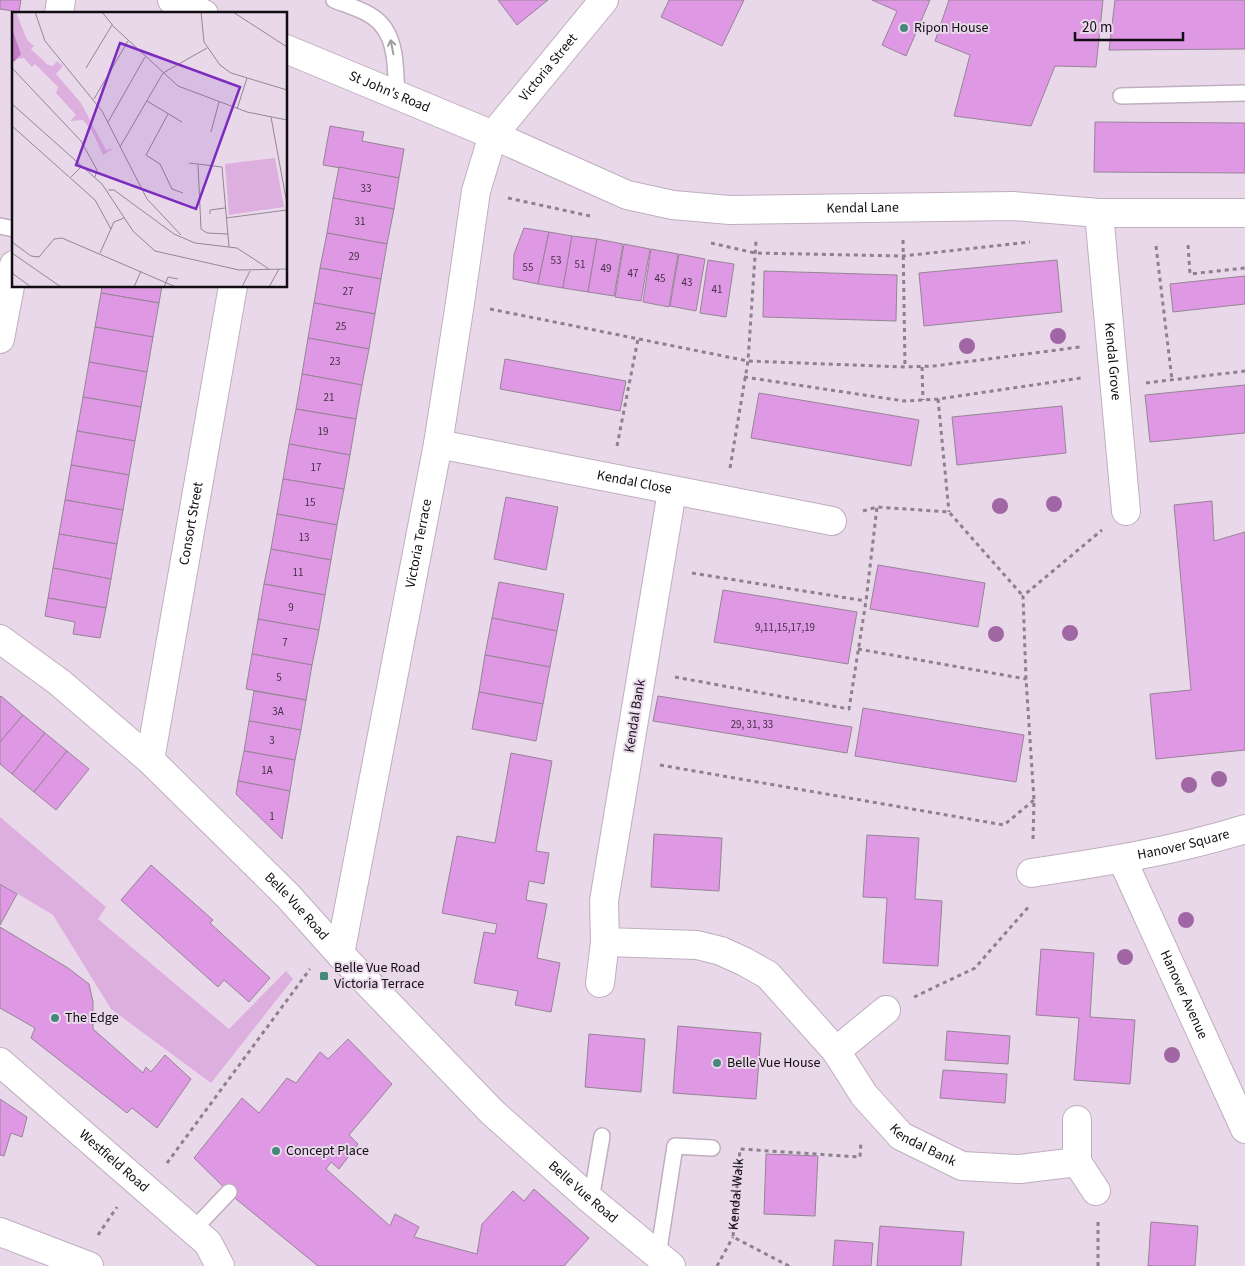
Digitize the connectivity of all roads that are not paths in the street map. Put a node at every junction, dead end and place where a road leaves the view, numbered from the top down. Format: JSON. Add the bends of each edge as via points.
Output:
{"nodes":[{"id":1,"x":172,"y":0,"type":"edge"},
{"id":2,"x":334,"y":0,"type":"edge"},
{"id":3,"x":604,"y":0,"type":"edge"},
{"id":4,"x":199,"y":12,"type":"edge"},
{"id":5,"x":288,"y":50,"type":"edge"},
{"id":6,"x":1245,"y":93,"type":"edge"},
{"id":7,"x":397,"y":95,"type":"junction"},
{"id":8,"x":1121,"y":96,"type":"dead end"},
{"id":9,"x":493,"y":135,"type":"junction"},
{"id":10,"x":1098,"y":213,"type":"junction"},
{"id":11,"x":1245,"y":213,"type":"edge"},
{"id":12,"x":12,"y":276,"type":"edge"},
{"id":13,"x":233,"y":288,"type":"edge"},
{"id":14,"x":0,"y":339,"type":"edge"},
{"id":15,"x":438,"y":444,"type":"junction"},
{"id":16,"x":672,"y":491,"type":"junction"},
{"id":17,"x":1126,"y":510,"type":"road end"},
{"id":18,"x":832,"y":521,"type":"road end"},
{"id":19,"x":0,"y":639,"type":"edge"},
{"id":20,"x":150,"y":760,"type":"junction"},
{"id":21,"x":1245,"y":829,"type":"edge"},
{"id":22,"x":1122,"y":859,"type":"junction"},
{"id":23,"x":1032,"y":872,"type":"road end"},
{"id":24,"x":605,"y":942,"type":"junction"},
{"id":25,"x":335,"y":948,"type":"junction"},
{"id":26,"x":600,"y":983,"type":"dead end"},
{"id":27,"x":886,"y":1010,"type":"road end"},
{"id":28,"x":836,"y":1051,"type":"junction"},
{"id":29,"x":0,"y":1062,"type":"edge"},
{"id":30,"x":1077,"y":1120,"type":"dead end"},
{"id":31,"x":1245,"y":1129,"type":"edge"},
{"id":32,"x":602,"y":1136,"type":"dead end"},
{"id":33,"x":712,"y":1148,"type":"dead end"},
{"id":34,"x":1078,"y":1162,"type":"junction"},
{"id":35,"x":1096,"y":1191,"type":"road end"},
{"id":36,"x":230,"y":1192,"type":"dead end"},
{"id":37,"x":592,"y":1200,"type":"junction"},
{"id":38,"x":193,"y":1230,"type":"junction"},
{"id":39,"x":0,"y":1232,"type":"edge"},
{"id":40,"x":665,"y":1261,"type":"edge"},
{"id":41,"x":69,"y":1262,"type":"edge"},
{"id":42,"x":220,"y":1266,"type":"edge"}],
"edges":[{"from":1,"to":4,"type":"street"},
{"from":7,"to":2,"type":"lane","one_way":true,"via":[[392,42],[383,26],[372,16]]},
{"from":3,"to":9,"type":"street","name":"Victoria Street"},
{"from":5,"to":7,"type":"street","name":"St John's Road"},
{"from":6,"to":8,"type":"lane"},
{"from":7,"to":9,"type":"street","name":"St John's Road"},
{"from":9,"to":10,"type":"street","name":"Kendal Lane","via":[[627,195],[673,205],[730,210],[1013,206]]},
{"from":9,"to":15,"type":"street","name":"Victoria Terrace","via":[[476,191]]},
{"from":10,"to":11,"type":"street","name":"Kendal Lane"},
{"from":10,"to":17,"type":"street","name":"Kendal Grove"},
{"from":12,"to":14,"type":"street"},
{"from":13,"to":20,"type":"street","name":"Consort Street"},
{"from":15,"to":16,"type":"street","name":"Kendal Close"},
{"from":15,"to":25,"type":"street","name":"Victoria Terrace"},
{"from":16,"to":18,"type":"street","name":"Kendal Close"},
{"from":16,"to":24,"type":"street","name":"Kendal Bank","via":[[604,901]]},
{"from":19,"to":20,"type":"street","name":"Belle Vue Road","via":[[60,682]]},
{"from":20,"to":25,"type":"street","name":"Belle Vue Road","via":[[288,896]]},
{"from":21,"to":22,"type":"street","name":"Hanover Square","via":[[1200,843]]},
{"from":22,"to":23,"type":"street","name":"Hanover Square"},
{"from":22,"to":31,"type":"street","name":"Hanover Avenue"},
{"from":24,"to":26,"type":"street","name":"Kendal Bank"},
{"from":24,"to":28,"type":"street","name":"Kendal Bank","via":[[697,945],[746,962],[768,975]]},
{"from":25,"to":37,"type":"street","name":"Belle Vue Road","via":[[492,1112]]},
{"from":27,"to":28,"type":"street"},
{"from":28,"to":34,"type":"street","name":"Kendal Bank","via":[[864,1095],[901,1136],[962,1166],[1020,1169]]},
{"from":29,"to":38,"type":"street","name":"Westfield Road"},
{"from":30,"to":34,"type":"street"},
{"from":32,"to":37,"type":"lane"},
{"from":33,"to":40,"type":"lane","via":[[675,1146]]},
{"from":34,"to":35,"type":"street"},
{"from":36,"to":38,"type":"lane"},
{"from":37,"to":40,"type":"street","name":"Belle Vue Road"},
{"from":38,"to":42,"type":"street","name":"Westfield Road","via":[[208,1243]]},
{"from":39,"to":41,"type":"street"}]}
